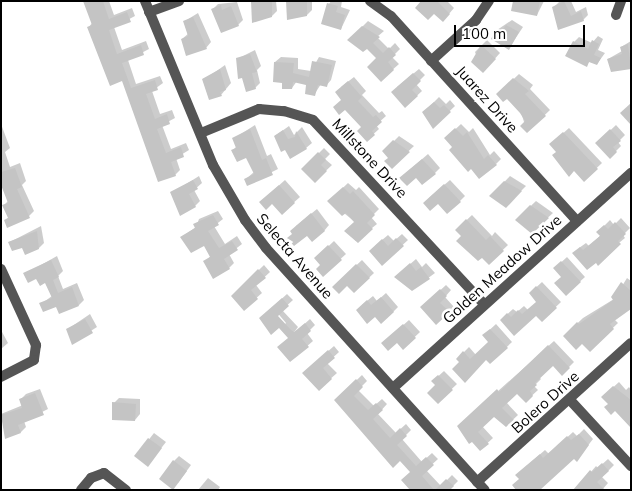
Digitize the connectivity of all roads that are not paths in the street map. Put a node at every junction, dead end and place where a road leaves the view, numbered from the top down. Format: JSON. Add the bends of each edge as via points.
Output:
{"nodes":[{"id":1,"x":146,"y":1,"type":"edge"},
{"id":2,"x":179,"y":1,"type":"edge"},
{"id":3,"x":370,"y":1,"type":"edge"},
{"id":4,"x":489,"y":1,"type":"edge"},
{"id":5,"x":622,"y":1,"type":"edge"},
{"id":6,"x":149,"y":12,"type":"junction"},
{"id":7,"x":616,"y":15,"type":"dead end"},
{"id":8,"x":431,"y":60,"type":"junction"},
{"id":9,"x":201,"y":133,"type":"junction"},
{"id":10,"x":631,"y":173,"type":"edge"},
{"id":11,"x":577,"y":221,"type":"junction"},
{"id":12,"x":1,"y":269,"type":"edge"},
{"id":13,"x":484,"y":304,"type":"junction"},
{"id":14,"x":631,"y":343,"type":"edge"},
{"id":15,"x":1,"y":378,"type":"edge"},
{"id":16,"x":393,"y":388,"type":"junction"},
{"id":17,"x":570,"y":400,"type":"junction"},
{"id":18,"x":631,"y":466,"type":"edge"},
{"id":19,"x":481,"y":486,"type":"edge"},
{"id":20,"x":81,"y":490,"type":"edge"},
{"id":21,"x":126,"y":490,"type":"edge"}],
"edges":[{"from":1,"to":6,"type":"street","name":"Selecta Avenue"},
{"from":2,"to":6,"type":"street"},
{"from":3,"to":8,"type":"street","name":"Juarez Drive","via":[[391,16]]},
{"from":4,"to":8,"type":"street","via":[[476,20]]},
{"from":5,"to":7,"type":"street"},
{"from":6,"to":9,"type":"street","name":"Selecta Avenue"},
{"from":8,"to":11,"type":"street","name":"Juarez Drive"},
{"from":9,"to":13,"type":"street","name":"Millstone Drive","via":[[259,109],[284,111],[313,120]]},
{"from":9,"to":16,"type":"street","name":"Selecta Avenue","via":[[228,194],[266,248]]},
{"from":10,"to":11,"type":"street","name":"Golden Meadow Drive"},
{"from":11,"to":13,"type":"street","name":"Golden Meadow Drive"},
{"from":12,"to":15,"type":"street","via":[[36,344],[34,360]]},
{"from":13,"to":16,"type":"street","name":"Golden Meadow Drive"},
{"from":14,"to":17,"type":"street","name":"Bolero Drive"},
{"from":16,"to":19,"type":"street","name":"Selecta Avenue"},
{"from":17,"to":18,"type":"street"},
{"from":17,"to":19,"type":"street","name":"Bolero Drive"},
{"from":20,"to":21,"type":"street","via":[[91,478],[104,473]]}]}
